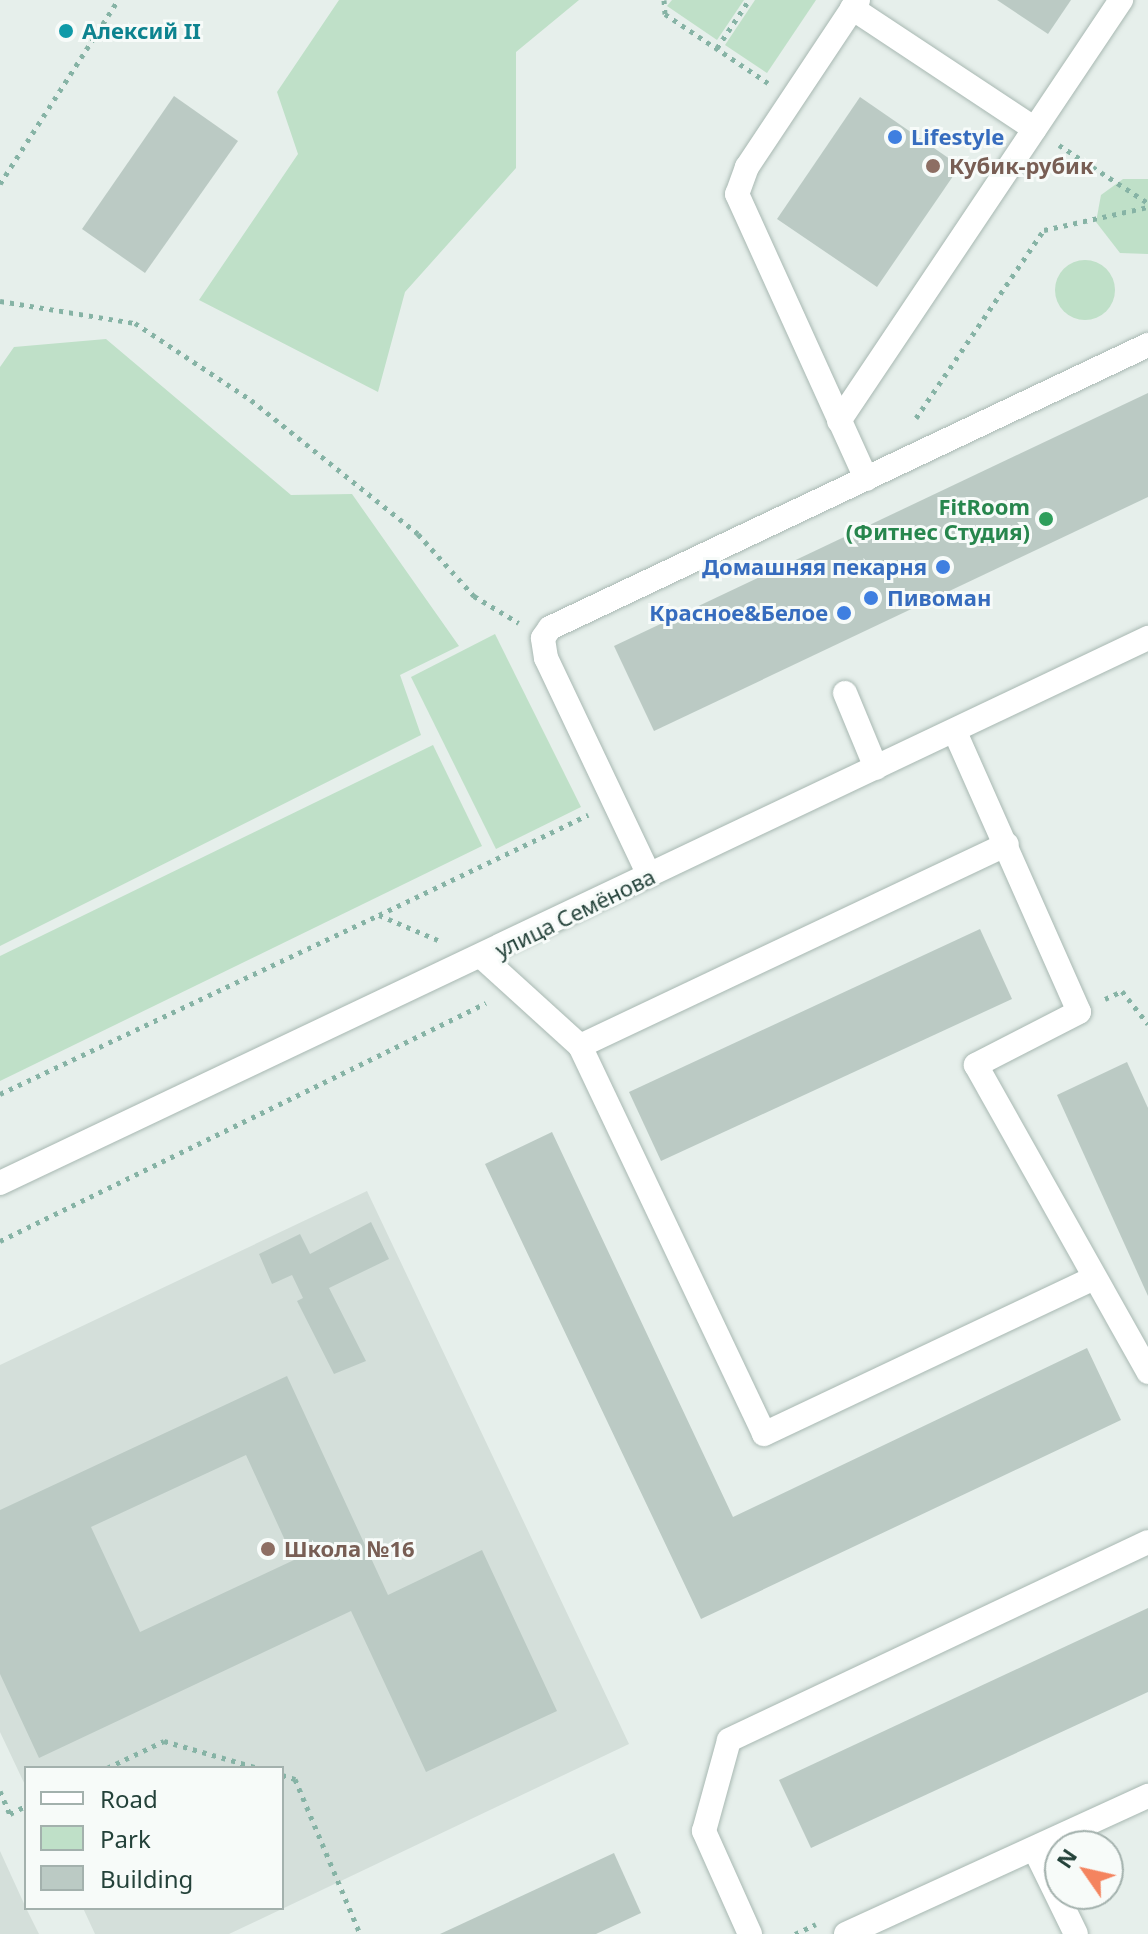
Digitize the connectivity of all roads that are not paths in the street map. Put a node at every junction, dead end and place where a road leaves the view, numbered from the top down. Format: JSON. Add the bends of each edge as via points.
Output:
{"nodes":[{"id":1,"x":1121,"y":0,"type":"edge"},
{"id":2,"x":855,"y":4,"type":"edge"},
{"id":3,"x":1035,"y":129,"type":"junction"},
{"id":4,"x":1148,"y":345,"type":"edge"},
{"id":5,"x":839,"y":421,"type":"junction"},
{"id":6,"x":873,"y":476,"type":"junction"},
{"id":7,"x":1148,"y":638,"type":"edge"},
{"id":8,"x":845,"y":693,"type":"dead end"},
{"id":9,"x":955,"y":732,"type":"junction"},
{"id":10,"x":876,"y":768,"type":"junction"},
{"id":11,"x":1007,"y":844,"type":"junction"},
{"id":12,"x":649,"y":875,"type":"junction"},
{"id":13,"x":483,"y":958,"type":"junction"},
{"id":14,"x":580,"y":1046,"type":"junction"},
{"id":15,"x":0,"y":1183,"type":"edge"},
{"id":16,"x":1094,"y":1278,"type":"junction"},
{"id":17,"x":1148,"y":1372,"type":"edge"},
{"id":18,"x":1148,"y":1542,"type":"edge"},
{"id":19,"x":1148,"y":1796,"type":"edge"},
{"id":20,"x":1035,"y":1850,"type":"junction"},
{"id":21,"x":750,"y":1934,"type":"edge"},
{"id":22,"x":846,"y":1934,"type":"edge"},
{"id":23,"x":1076,"y":1934,"type":"edge"}],
"edges":[{"from":1,"to":3,"type":"street"},
{"from":2,"to":3,"type":"street"},
{"from":2,"to":5,"type":"street","via":[[739,181],[738,205]]},
{"from":3,"to":5,"type":"street"},
{"from":4,"to":6,"type":"street"},
{"from":5,"to":6,"type":"street"},
{"from":6,"to":12,"type":"street","via":[[550,628],[543,638],[546,658]]},
{"from":7,"to":9,"type":"street","name":"улица Семёнова"},
{"from":8,"to":10,"type":"street"},
{"from":9,"to":10,"type":"street","name":"улица Семёнова"},
{"from":9,"to":11,"type":"street"},
{"from":10,"to":12,"type":"street","name":"улица Семёнова"},
{"from":11,"to":14,"type":"street"},
{"from":11,"to":16,"type":"street","via":[[1079,1012],[976,1065]]},
{"from":12,"to":13,"type":"street","name":"улица Семёнова"},
{"from":13,"to":14,"type":"street"},
{"from":13,"to":15,"type":"street","name":"улица Семёнова"},
{"from":14,"to":16,"type":"street","via":[[764,1434]]},
{"from":16,"to":17,"type":"street"},
{"from":18,"to":21,"type":"street","via":[[729,1740],[704,1831]]},
{"from":19,"to":20,"type":"street"},
{"from":20,"to":22,"type":"street"},
{"from":20,"to":23,"type":"street"}]}
